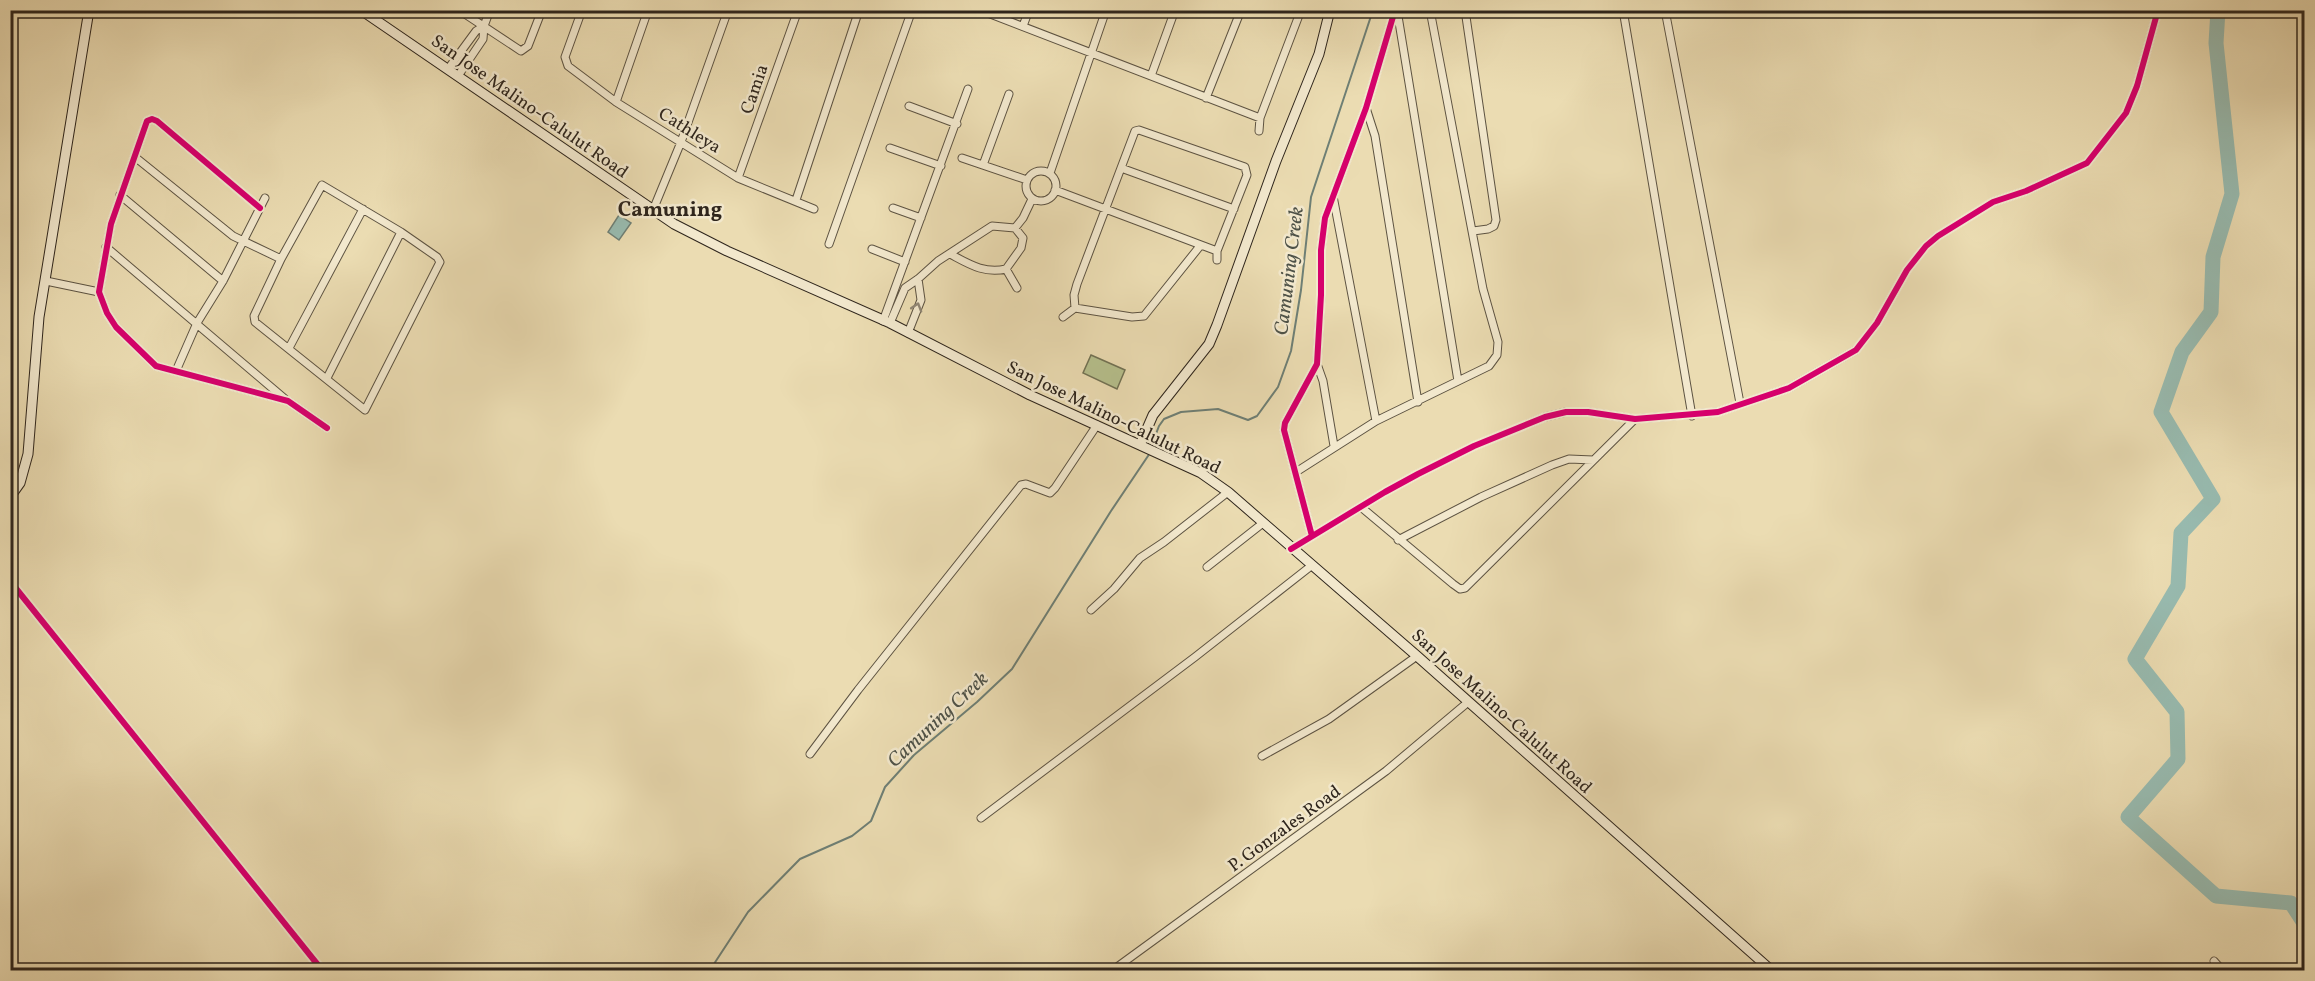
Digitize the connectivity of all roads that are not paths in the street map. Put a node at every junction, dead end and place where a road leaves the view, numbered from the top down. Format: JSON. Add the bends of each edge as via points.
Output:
{"nodes":[{"id":1,"x":89,"y":10,"type":"edge"},
{"id":2,"x":361,"y":10,"type":"edge"},
{"id":3,"x":459,"y":10,"type":"edge"},
{"id":4,"x":490,"y":10,"type":"edge"},
{"id":5,"x":542,"y":10,"type":"edge"},
{"id":6,"x":582,"y":10,"type":"edge"},
{"id":7,"x":648,"y":10,"type":"edge"},
{"id":8,"x":729,"y":10,"type":"edge"},
{"id":9,"x":798,"y":10,"type":"edge"},
{"id":10,"x":859,"y":10,"type":"edge"},
{"id":11,"x":912,"y":10,"type":"edge"},
{"id":12,"x":980,"y":10,"type":"edge"},
{"id":13,"x":1029,"y":10,"type":"edge"},
{"id":14,"x":1106,"y":10,"type":"edge"},
{"id":15,"x":1175,"y":10,"type":"edge"},
{"id":16,"x":1241,"y":10,"type":"edge"},
{"id":17,"x":1301,"y":10,"type":"edge"},
{"id":18,"x":1330,"y":10,"type":"edge"},
{"id":19,"x":1396,"y":10,"type":"edge"},
{"id":20,"x":1430,"y":10,"type":"edge"},
{"id":21,"x":1465,"y":10,"type":"edge"},
{"id":22,"x":1623,"y":10,"type":"edge"},
{"id":23,"x":1665,"y":10,"type":"edge"},
{"id":24,"x":2158,"y":10,"type":"edge"},
{"id":25,"x":484,"y":26,"type":"junction"},
{"id":26,"x":1023,"y":26,"type":"junction"},
{"id":27,"x":463,"y":48,"type":"junction"},
{"id":28,"x":473,"y":54,"type":"junction"},
{"id":29,"x":1091,"y":55,"type":"junction"},
{"id":30,"x":448,"y":69,"type":"junction"},
{"id":31,"x":458,"y":76,"type":"junction"},
{"id":32,"x":1150,"y":76,"type":"junction"},
{"id":33,"x":968,"y":89,"type":"dead end"},
{"id":34,"x":1009,"y":93,"type":"dead end"},
{"id":35,"x":1206,"y":98,"type":"junction"},
{"id":36,"x":616,"y":102,"type":"junction"},
{"id":37,"x":909,"y":106,"type":"dead end"},
{"id":38,"x":1366,"y":108,"type":"junction"},
{"id":39,"x":1260,"y":118,"type":"junction"},
{"id":40,"x":957,"y":124,"type":"junction"},
{"id":41,"x":1259,"y":131,"type":"dead end"},
{"id":42,"x":681,"y":142,"type":"junction"},
{"id":43,"x":890,"y":148,"type":"dead end"},
{"id":44,"x":135,"y":157,"type":"junction"},
{"id":45,"x":962,"y":158,"type":"dead end"},
{"id":46,"x":983,"y":165,"type":"junction"},
{"id":47,"x":941,"y":166,"type":"junction"},
{"id":48,"x":1121,"y":168,"type":"junction"},
{"id":49,"x":1050,"y":173,"type":"junction"},
{"id":50,"x":738,"y":178,"type":"junction"},
{"id":51,"x":1027,"y":180,"type":"junction"},
{"id":52,"x":1055,"y":190,"type":"junction"},
{"id":53,"x":1333,"y":194,"type":"junction"},
{"id":54,"x":120,"y":195,"type":"junction"},
{"id":55,"x":266,"y":198,"type":"dead end"},
{"id":56,"x":1032,"y":199,"type":"junction"},
{"id":57,"x":796,"y":200,"type":"junction"},
{"id":58,"x":260,"y":208,"type":"junction"},
{"id":59,"x":893,"y":208,"type":"dead end"},
{"id":60,"x":363,"y":209,"type":"junction"},
{"id":61,"x":814,"y":209,"type":"dead end"},
{"id":62,"x":1234,"y":209,"type":"junction"},
{"id":63,"x":653,"y":210,"type":"junction"},
{"id":64,"x":1106,"y":210,"type":"junction"},
{"id":65,"x":921,"y":218,"type":"junction"},
{"id":66,"x":1015,"y":228,"type":"junction"},
{"id":67,"x":401,"y":231,"type":"junction"},
{"id":68,"x":1473,"y":231,"type":"junction"},
{"id":69,"x":243,"y":240,"type":"junction"},
{"id":70,"x":829,"y":244,"type":"dead end"},
{"id":71,"x":1200,"y":246,"type":"junction"},
{"id":72,"x":106,"y":247,"type":"junction"},
{"id":73,"x":872,"y":249,"type":"dead end"},
{"id":74,"x":1217,"y":251,"type":"junction"},
{"id":75,"x":950,"y":254,"type":"junction"},
{"id":76,"x":281,"y":258,"type":"junction"},
{"id":77,"x":1217,"y":260,"type":"dead end"},
{"id":78,"x":905,"y":262,"type":"junction"},
{"id":79,"x":1006,"y":269,"type":"junction"},
{"id":80,"x":918,"y":279,"type":"junction"},
{"id":81,"x":46,"y":281,"type":"junction"},
{"id":82,"x":222,"y":281,"type":"junction"},
{"id":83,"x":1017,"y":288,"type":"dead end"},
{"id":84,"x":99,"y":292,"type":"junction"},
{"id":85,"x":1075,"y":308,"type":"junction"},
{"id":86,"x":1063,"y":317,"type":"dead end"},
{"id":87,"x":886,"y":322,"type":"junction"},
{"id":88,"x":197,"y":323,"type":"junction"},
{"id":89,"x":908,"y":333,"type":"junction"},
{"id":90,"x":289,"y":348,"type":"junction"},
{"id":91,"x":1317,"y":364,"type":"junction"},
{"id":92,"x":176,"y":371,"type":"junction"},
{"id":93,"x":327,"y":378,"type":"junction"},
{"id":94,"x":1458,"y":381,"type":"junction"},
{"id":95,"x":288,"y":401,"type":"junction"},
{"id":96,"x":1418,"y":402,"type":"junction"},
{"id":97,"x":1740,"y":403,"type":"junction"},
{"id":98,"x":1692,"y":416,"type":"junction"},
{"id":99,"x":1635,"y":419,"type":"junction"},
{"id":100,"x":1376,"y":421,"type":"junction"},
{"id":101,"x":1097,"y":425,"type":"junction"},
{"id":102,"x":327,"y":428,"type":"dead end"},
{"id":103,"x":1140,"y":445,"type":"junction"},
{"id":104,"x":1334,"y":446,"type":"junction"},
{"id":105,"x":1593,"y":460,"type":"junction"},
{"id":106,"x":1296,"y":472,"type":"junction"},
{"id":107,"x":1228,"y":492,"type":"junction"},
{"id":108,"x":10,"y":496,"type":"edge"},
{"id":109,"x":1361,"y":507,"type":"junction"},
{"id":110,"x":1263,"y":523,"type":"junction"},
{"id":111,"x":1312,"y":536,"type":"junction"},
{"id":112,"x":1398,"y":540,"type":"junction"},
{"id":113,"x":1292,"y":549,"type":"junction"},
{"id":114,"x":1311,"y":566,"type":"junction"},
{"id":115,"x":1207,"y":567,"type":"dead end"},
{"id":116,"x":10,"y":581,"type":"edge"},
{"id":117,"x":1091,"y":610,"type":"dead end"},
{"id":118,"x":1417,"y":656,"type":"junction"},
{"id":119,"x":1467,"y":703,"type":"junction"},
{"id":120,"x":810,"y":753,"type":"dead end"},
{"id":121,"x":1262,"y":756,"type":"dead end"},
{"id":122,"x":981,"y":818,"type":"dead end"},
{"id":123,"x":2214,"y":961,"type":"dead end"},
{"id":124,"x":322,"y":970,"type":"edge"},
{"id":125,"x":1113,"y":970,"type":"edge"},
{"id":126,"x":1771,"y":970,"type":"edge"},
{"id":127,"x":2222,"y":970,"type":"edge"}],
"edges":[{"from":1,"to":81,"type":"main road"},
{"from":2,"to":30,"type":"main road","name":"San Jose Malino-Calulut Road"},
{"from":3,"to":25,"type":"street"},
{"from":4,"to":25,"type":"street"},
{"from":5,"to":25,"type":"street","via":[[523,51]]},
{"from":6,"to":36,"type":"street","name":"Cathleya","via":[[565,57],[568,66]]},
{"from":7,"to":36,"type":"street"},
{"from":8,"to":42,"type":"street"},
{"from":9,"to":50,"type":"street","name":"Camia"},
{"from":10,"to":57,"type":"street"},
{"from":11,"to":70,"type":"street"},
{"from":12,"to":26,"type":"street"},
{"from":13,"to":26,"type":"street"},
{"from":14,"to":29,"type":"street"},
{"from":15,"to":32,"type":"street"},
{"from":16,"to":35,"type":"street"},
{"from":17,"to":39,"type":"street"},
{"from":18,"to":103,"type":"main road","via":[[1319,54],[1209,344],[1153,415]]},
{"from":19,"to":38,"type":"street"},
{"from":19,"to":94,"type":"street"},
{"from":20,"to":68,"type":"street"},
{"from":21,"to":68,"type":"street","via":[[1496,220],[1488,230]]},
{"from":22,"to":98,"type":"street"},
{"from":23,"to":97,"type":"street"},
{"from":24,"to":97,"type":"street","via":[[2138,86],[2126,113],[2087,163],[1993,202],[1938,236],[1907,270],[1877,323],[1856,350],[1789,388]]},
{"from":25,"to":27,"type":"street"},
{"from":25,"to":28,"type":"street","via":[[483,39]]},
{"from":26,"to":29,"type":"street"},
{"from":27,"to":28,"type":"street"},
{"from":27,"to":30,"type":"street"},
{"from":28,"to":31,"type":"street"},
{"from":29,"to":32,"type":"street"},
{"from":29,"to":49,"type":"street"},
{"from":30,"to":31,"type":"main road","name":"San Jose Malino-Calulut Road"},
{"from":31,"to":63,"type":"main road","name":"San Jose Malino-Calulut Road"},
{"from":32,"to":35,"type":"street"},
{"from":33,"to":40,"type":"street"},
{"from":34,"to":46,"type":"street"},
{"from":35,"to":39,"type":"street"},
{"from":36,"to":42,"type":"street","name":"Cathleya"},
{"from":37,"to":40,"type":"street"},
{"from":38,"to":53,"type":"street"},
{"from":38,"to":96,"type":"street","via":[[1375,136]]},
{"from":39,"to":41,"type":"street"},
{"from":40,"to":47,"type":"street"},
{"from":42,"to":50,"type":"street","name":"Cathleya"},
{"from":42,"to":63,"type":"street"},
{"from":43,"to":47,"type":"street"},
{"from":44,"to":54,"type":"street"},
{"from":44,"to":58,"type":"street","via":[[147,121],[157,121]]},
{"from":44,"to":69,"type":"street"},
{"from":45,"to":46,"type":"street"},
{"from":46,"to":51,"type":"street"},
{"from":47,"to":65,"type":"street"},
{"from":48,"to":62,"type":"street"},
{"from":48,"to":62,"type":"street","via":[[1132,133],[1139,130],[1245,167],[1247,175]]},
{"from":48,"to":64,"type":"street"},
{"from":49,"to":51,"type":"street","via":[[1038,171]]},
{"from":49,"to":52,"type":"street"},
{"from":50,"to":57,"type":"street","name":"Cathleya"},
{"from":51,"to":56,"type":"street","via":[[1026,188]]},
{"from":52,"to":56,"type":"street","via":[[1046,200]]},
{"from":52,"to":64,"type":"street"},
{"from":53,"to":91,"type":"street","via":[[1321,250]]},
{"from":53,"to":100,"type":"street"},
{"from":54,"to":72,"type":"street"},
{"from":54,"to":82,"type":"street"},
{"from":55,"to":58,"type":"street"},
{"from":56,"to":66,"type":"street"},
{"from":57,"to":61,"type":"street","name":"Cathleya"},
{"from":58,"to":69,"type":"street"},
{"from":59,"to":65,"type":"street"},
{"from":60,"to":67,"type":"street"},
{"from":60,"to":76,"type":"street","via":[[322,185]]},
{"from":60,"to":90,"type":"street"},
{"from":62,"to":74,"type":"street"},
{"from":63,"to":87,"type":"main road","name":"San Jose Malino-Calulut Road","via":[[707,241]]},
{"from":64,"to":71,"type":"street"},
{"from":64,"to":85,"type":"street","via":[[1077,285]]},
{"from":65,"to":78,"type":"street"},
{"from":66,"to":75,"type":"street","via":[[992,226]]},
{"from":66,"to":79,"type":"street","via":[[1023,238],[1021,248]]},
{"from":67,"to":93,"type":"street"},
{"from":67,"to":93,"type":"street","via":[[440,262],[364,410]]},
{"from":68,"to":94,"type":"street","via":[[1498,342],[1497,355],[1489,366]]},
{"from":69,"to":76,"type":"street"},
{"from":69,"to":82,"type":"street"},
{"from":71,"to":74,"type":"street"},
{"from":71,"to":85,"type":"street","via":[[1144,316]]},
{"from":72,"to":84,"type":"street"},
{"from":72,"to":88,"type":"street"},
{"from":73,"to":78,"type":"street"},
{"from":74,"to":77,"type":"street"},
{"from":75,"to":79,"type":"street","via":[[982,270]]},
{"from":75,"to":80,"type":"street"},
{"from":76,"to":90,"type":"street","via":[[254,316],[255,322]]},
{"from":78,"to":87,"type":"street"},
{"from":79,"to":83,"type":"street"},
{"from":80,"to":87,"type":"street","via":[[905,288]]},
{"from":89,"to":80,"type":"street","one_way":true,"via":[[921,300]]},
{"from":81,"to":84,"type":"street"},
{"from":81,"to":108,"type":"main road","via":[[37,336],[28,454],[20,483]]},
{"from":82,"to":88,"type":"street"},
{"from":84,"to":92,"type":"street","via":[[116,327],[141,353],[156,366]]},
{"from":85,"to":86,"type":"street"},
{"from":87,"to":89,"type":"main road","name":"San Jose Malino-Calulut Road"},
{"from":88,"to":92,"type":"street"},
{"from":88,"to":95,"type":"street"},
{"from":89,"to":101,"type":"main road","name":"San Jose Malino-Calulut Road"},
{"from":90,"to":93,"type":"street"},
{"from":91,"to":104,"type":"street"},
{"from":91,"to":106,"type":"street","via":[[1285,423]]},
{"from":92,"to":95,"type":"street"},
{"from":94,"to":96,"type":"street"},
{"from":95,"to":102,"type":"street"},
{"from":96,"to":100,"type":"street"},
{"from":97,"to":98,"type":"street"},
{"from":98,"to":99,"type":"street"},
{"from":99,"to":105,"type":"street"},
{"from":99,"to":109,"type":"street","via":[[1588,412],[1545,417],[1474,446]]},
{"from":100,"to":104,"type":"street"},
{"from":101,"to":103,"type":"main road","name":"San Jose Malino-Calulut Road"},
{"from":101,"to":120,"type":"street","via":[[1050,493],[1020,484]]},
{"from":103,"to":107,"type":"main road","name":"San Jose Malino-Calulut Road","via":[[1201,473]]},
{"from":104,"to":106,"type":"street"},
{"from":105,"to":112,"type":"street","via":[[1569,459],[1552,465]]},
{"from":105,"to":112,"type":"street","via":[[1465,588],[1460,589]]},
{"from":106,"to":111,"type":"street"},
{"from":107,"to":110,"type":"main road","name":"San Jose Malino-Calulut Road"},
{"from":107,"to":117,"type":"street","via":[[1140,558]]},
{"from":109,"to":111,"type":"street"},
{"from":109,"to":112,"type":"street"},
{"from":110,"to":113,"type":"main road","name":"San Jose Malino-Calulut Road"},
{"from":110,"to":115,"type":"street"},
{"from":111,"to":113,"type":"street"},
{"from":113,"to":114,"type":"main road","name":"San Jose Malino-Calulut Road"},
{"from":114,"to":118,"type":"main road","name":"San Jose Malino-Calulut Road"},
{"from":114,"to":122,"type":"street"},
{"from":116,"to":124,"type":"street"},
{"from":118,"to":119,"type":"main road","name":"San Jose Malino-Calulut Road"},
{"from":118,"to":121,"type":"street","via":[[1329,719]]},
{"from":119,"to":125,"type":"street","name":"P. Gonzales Road","via":[[1386,771]]},
{"from":119,"to":126,"type":"main road","name":"San Jose Malino-Calulut Road"},
{"from":123,"to":127,"type":"street"}]}
